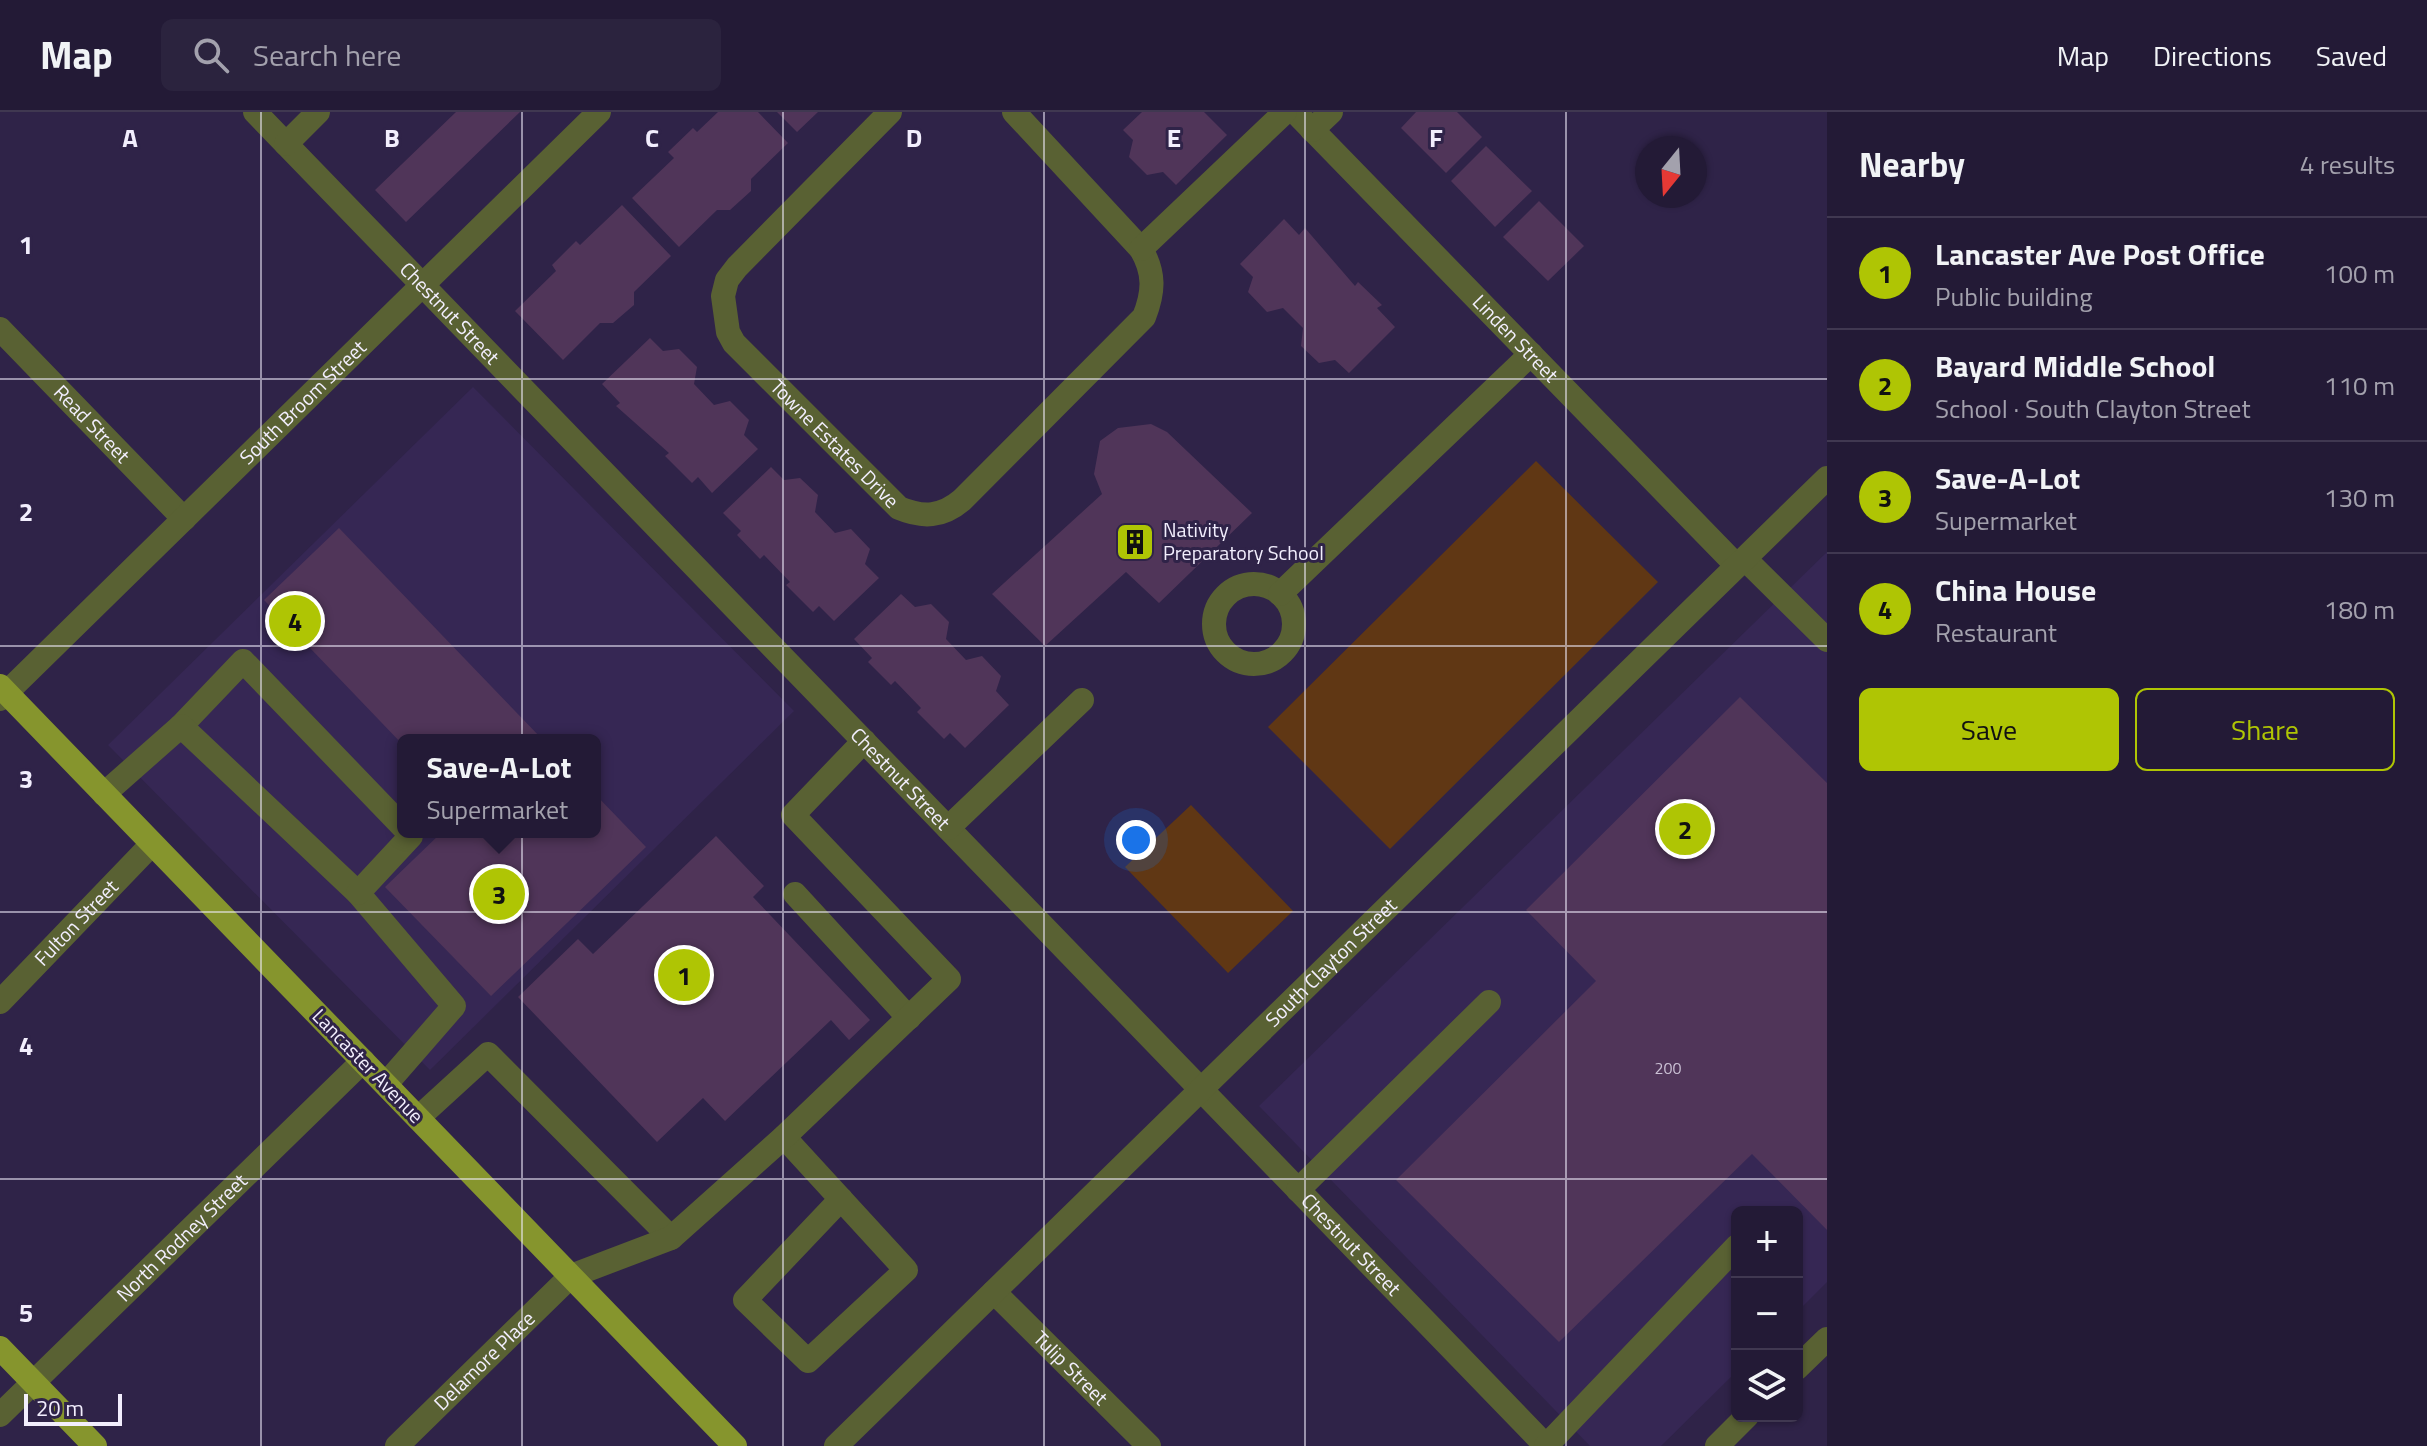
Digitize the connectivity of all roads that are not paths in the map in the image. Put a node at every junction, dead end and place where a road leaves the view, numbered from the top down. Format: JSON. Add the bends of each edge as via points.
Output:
{"nodes":[{"id":1,"x":255,"y":112,"type":"edge"},
{"id":2,"x":318,"y":112,"type":"edge"},
{"id":3,"x":599,"y":112,"type":"edge"},
{"id":4,"x":890,"y":112,"type":"edge"},
{"id":5,"x":1014,"y":112,"type":"edge"},
{"id":6,"x":1285,"y":112,"type":"edge"},
{"id":7,"x":1295,"y":112,"type":"edge"},
{"id":8,"x":1331,"y":112,"type":"edge"},
{"id":9,"x":1312,"y":130,"type":"junction"},
{"id":10,"x":286,"y":144,"type":"junction"},
{"id":11,"x":1141,"y":249,"type":"junction"},
{"id":12,"x":423,"y":285,"type":"junction"},
{"id":13,"x":0,"y":329,"type":"edge"},
{"id":14,"x":1531,"y":354,"type":"junction"},
{"id":15,"x":1827,"y":478,"type":"edge"},
{"id":16,"x":184,"y":519,"type":"junction"},
{"id":17,"x":1741,"y":562,"type":"junction"},
{"id":18,"x":1280,"y":594,"type":"dead end"},
{"id":19,"x":1827,"y":640,"type":"edge"},
{"id":20,"x":2,"y":693,"type":"edge"},
{"id":21,"x":1082,"y":700,"type":"dead end"},
{"id":22,"x":181,"y":726,"type":"junction"},
{"id":23,"x":864,"y":741,"type":"junction"},
{"id":24,"x":104,"y":794,"type":"junction"},
{"id":25,"x":397,"y":821,"type":"edge"},
{"id":26,"x":948,"y":828,"type":"junction"},
{"id":27,"x":409,"y":838,"type":"edge"},
{"id":28,"x":152,"y":844,"type":"junction"},
{"id":29,"x":358,"y":893,"type":"junction"},
{"id":30,"x":795,"y":894,"type":"dead end"},
{"id":31,"x":0,"y":1002,"type":"edge"},
{"id":32,"x":1489,"y":1002,"type":"dead end"},
{"id":33,"x":909,"y":1018,"type":"junction"},
{"id":34,"x":363,"y":1061,"type":"junction"},
{"id":35,"x":386,"y":1084,"type":"junction"},
{"id":36,"x":1201,"y":1089,"type":"junction"},
{"id":37,"x":418,"y":1118,"type":"junction"},
{"id":38,"x":784,"y":1137,"type":"junction"},
{"id":39,"x":1298,"y":1190,"type":"junction"},
{"id":40,"x":841,"y":1199,"type":"junction"},
{"id":41,"x":671,"y":1238,"type":"junction"},
{"id":42,"x":1731,"y":1252,"type":"edge"},
{"id":43,"x":571,"y":1276,"type":"junction"},
{"id":44,"x":994,"y":1292,"type":"junction"},
{"id":45,"x":1827,"y":1339,"type":"edge"},
{"id":46,"x":0,"y":1348,"type":"edge"},
{"id":47,"x":1803,"y":1362,"type":"edge"},
{"id":48,"x":34,"y":1383,"type":"junction"},
{"id":49,"x":0,"y":1415,"type":"edge"},
{"id":50,"x":1741,"y":1422,"type":"edge"},
{"id":51,"x":95,"y":1446,"type":"edge"},
{"id":52,"x":397,"y":1446,"type":"edge"},
{"id":53,"x":735,"y":1446,"type":"edge"},
{"id":54,"x":836,"y":1446,"type":"edge"},
{"id":55,"x":1149,"y":1446,"type":"edge"},
{"id":56,"x":1546,"y":1446,"type":"edge"},
{"id":57,"x":1717,"y":1446,"type":"edge"}],
"edges":[{"from":1,"to":10,"type":"street","name":"Chestnut Street"},
{"from":2,"to":10,"type":"street"},
{"from":3,"to":12,"type":"street","name":"South Broom Street"},
{"from":4,"to":11,"type":"street","name":"Towne Estates Drive","via":[[737,267],[727,280],[723,307],[734,343],[899,508],[927,515],[952,509],[1144,317],[1153,286]]},
{"from":5,"to":11,"type":"street","name":"Towne Estates Drive"},
{"from":6,"to":11,"type":"street"},
{"from":7,"to":9,"type":"street","name":"Linden Street"},
{"from":8,"to":9,"type":"street"},
{"from":9,"to":14,"type":"street","name":"Linden Street"},
{"from":10,"to":12,"type":"street","name":"Chestnut Street"},
{"from":12,"to":16,"type":"street","name":"South Broom Street"},
{"from":12,"to":23,"type":"street","name":"Chestnut Street"},
{"from":13,"to":16,"type":"street","name":"Read Street"},
{"from":14,"to":17,"type":"street","name":"Linden Street"},
{"from":14,"to":18,"type":"street"},
{"from":15,"to":17,"type":"street","name":"South Clayton Street"},
{"from":16,"to":20,"type":"street","name":"South Broom Street"},
{"from":17,"to":19,"type":"street","name":"Linden Street"},
{"from":17,"to":36,"type":"street","name":"South Clayton Street"},
{"from":20,"to":24,"type":"main road","name":"Lancaster Avenue"},
{"from":21,"to":26,"type":"street"},
{"from":22,"to":24,"type":"street"},
{"from":22,"to":25,"type":"street","via":[[243,661]]},
{"from":22,"to":29,"type":"street"},
{"from":23,"to":26,"type":"street","name":"Chestnut Street"},
{"from":23,"to":33,"type":"street","via":[[793,815],[949,979]]},
{"from":24,"to":28,"type":"main road","name":"Lancaster Avenue"},
{"from":26,"to":36,"type":"street","name":"Chestnut Street"},
{"from":27,"to":29,"type":"street"},
{"from":28,"to":31,"type":"street","name":"Fulton Street"},
{"from":28,"to":34,"type":"main road","name":"Lancaster Avenue"},
{"from":29,"to":35,"type":"street","via":[[454,1006]]},
{"from":30,"to":33,"type":"street"},
{"from":32,"to":39,"type":"street"},
{"from":33,"to":38,"type":"street"},
{"from":34,"to":35,"type":"main road","name":"Lancaster Avenue"},
{"from":34,"to":48,"type":"street","name":"North Rodney Street"},
{"from":35,"to":37,"type":"main road","name":"Lancaster Avenue"},
{"from":36,"to":39,"type":"street","name":"Chestnut Street"},
{"from":36,"to":44,"type":"street","name":"South Clayton Street"},
{"from":37,"to":41,"type":"street","via":[[488,1054]]},
{"from":37,"to":43,"type":"main road","name":"Lancaster Avenue"},
{"from":38,"to":40,"type":"street"},
{"from":38,"to":41,"type":"street"},
{"from":39,"to":56,"type":"street","name":"Chestnut Street"},
{"from":40,"to":40,"type":"street","via":[[906,1270],[808,1361],[745,1300]]},
{"from":41,"to":43,"type":"street"},
{"from":42,"to":56,"type":"street"},
{"from":43,"to":52,"type":"street","name":"Delamore Place"},
{"from":43,"to":53,"type":"main road","name":"Lancaster Avenue"},
{"from":44,"to":54,"type":"street","name":"South Clayton Street"},
{"from":44,"to":55,"type":"street","name":"Tulip Street"},
{"from":45,"to":47,"type":"street"},
{"from":46,"to":48,"type":"main road"},
{"from":48,"to":49,"type":"street","name":"North Rodney Street"},
{"from":48,"to":51,"type":"main road"},
{"from":50,"to":57,"type":"street"}]}
